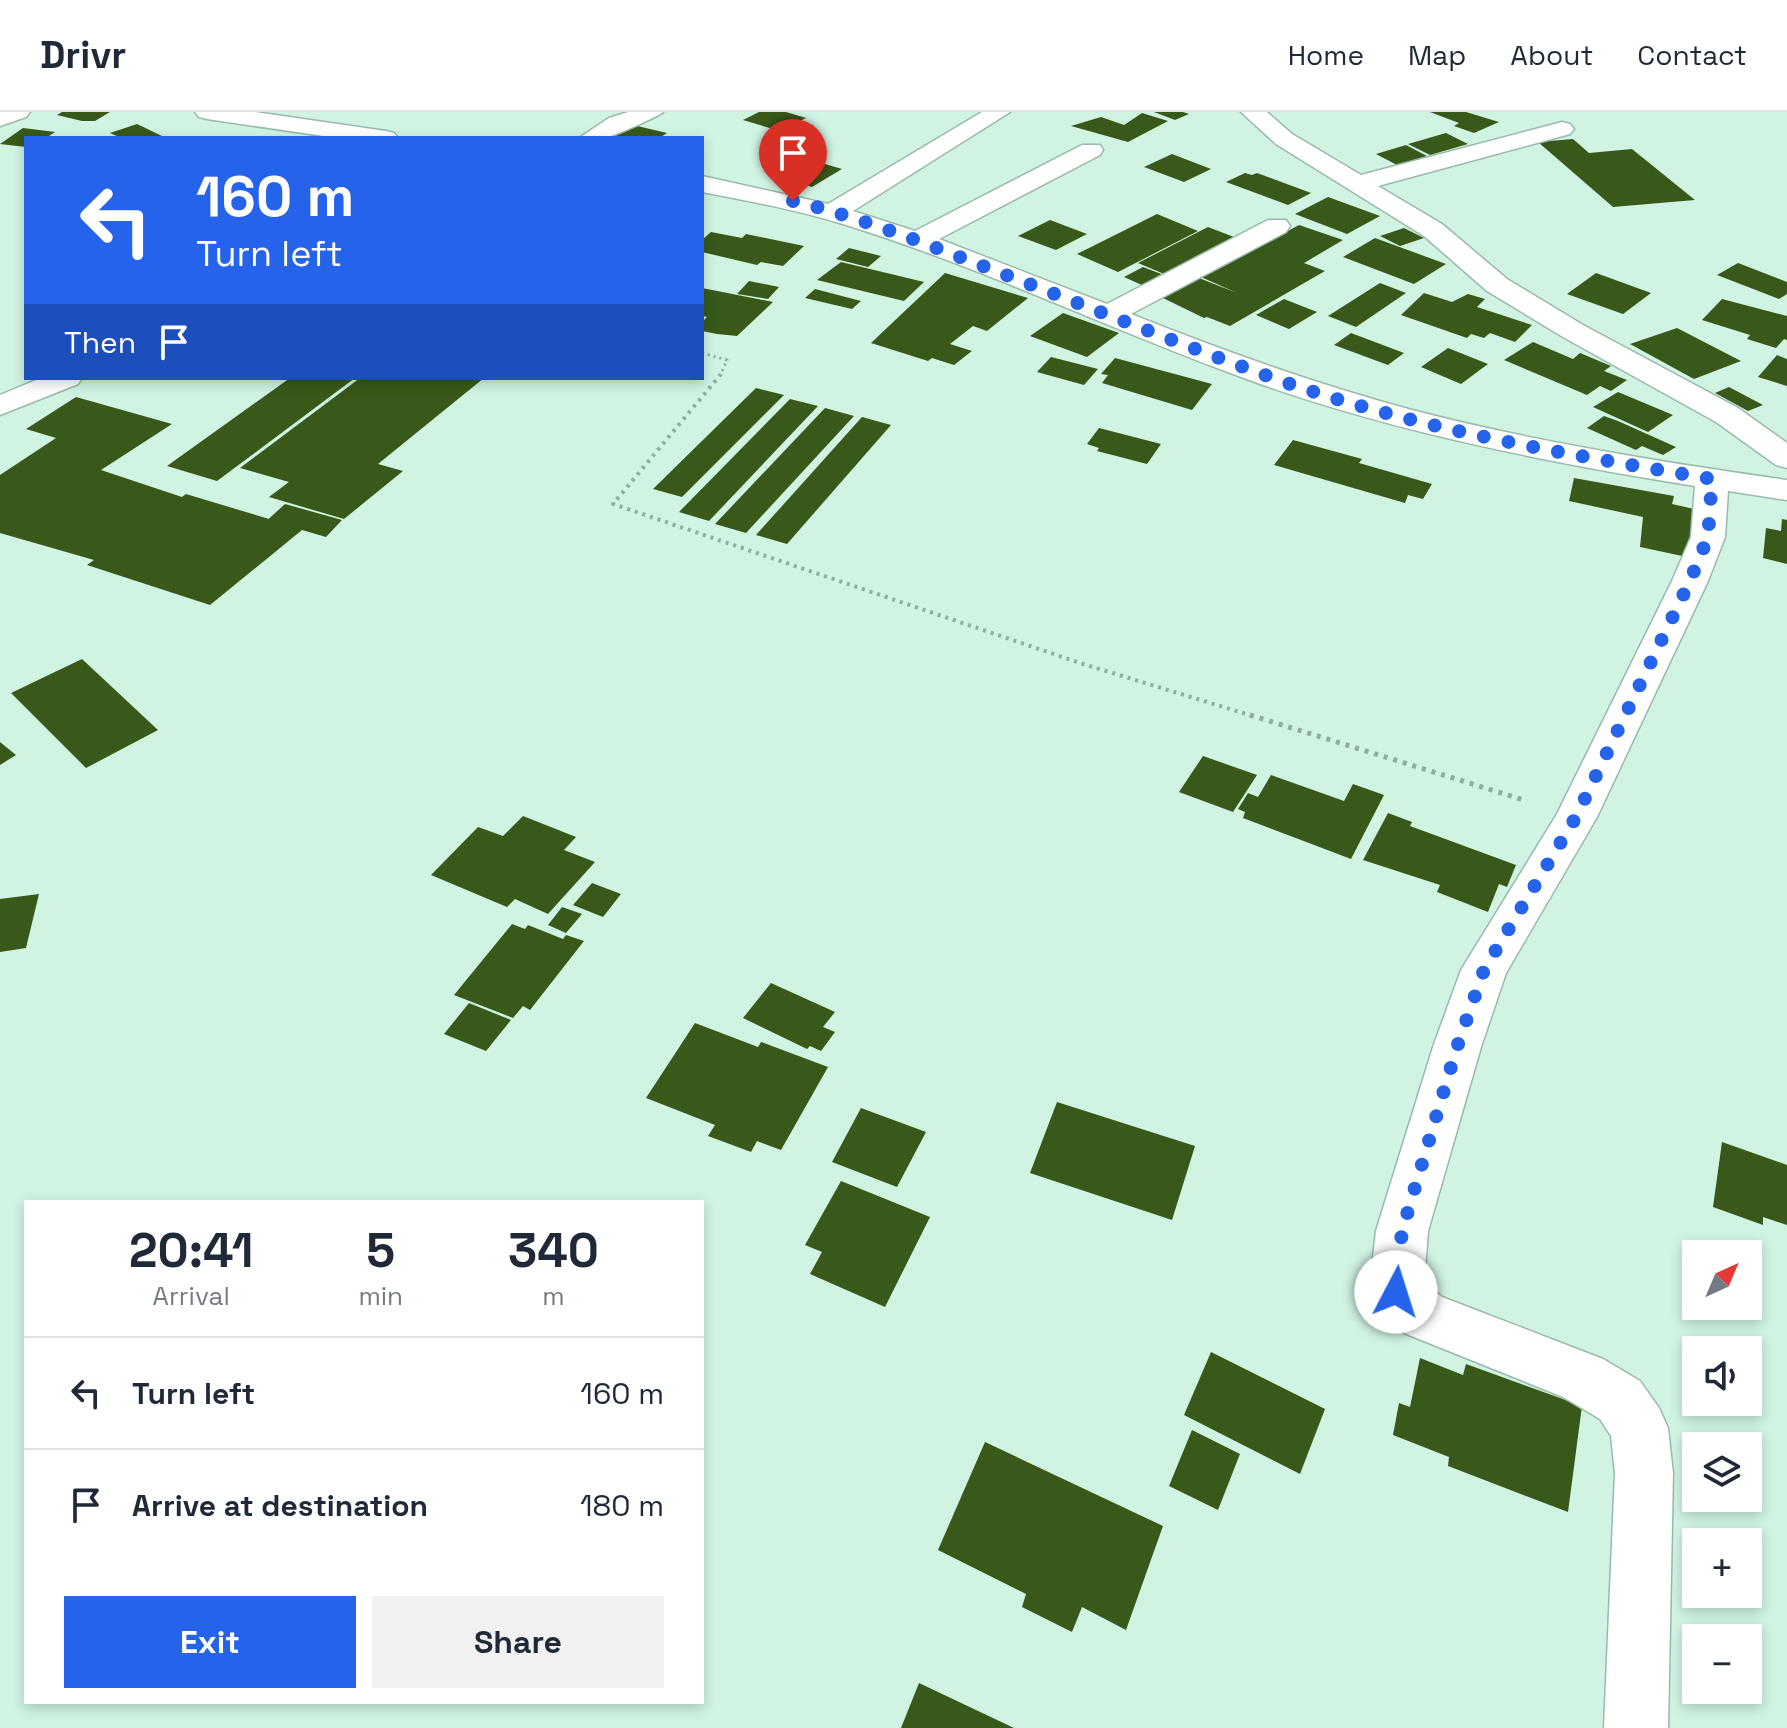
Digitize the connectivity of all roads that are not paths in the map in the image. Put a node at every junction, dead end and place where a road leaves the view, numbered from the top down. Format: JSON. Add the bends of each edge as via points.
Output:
{"nodes":[{"id":1,"x":18,"y":112,"type":"edge"},
{"id":2,"x":207,"y":112,"type":"edge"},
{"id":3,"x":373,"y":112,"type":"edge"},
{"id":4,"x":588,"y":112,"type":"edge"},
{"id":5,"x":651,"y":112,"type":"edge"},
{"id":6,"x":998,"y":112,"type":"edge"},
{"id":7,"x":1253,"y":112,"type":"edge"},
{"id":8,"x":0,"y":119,"type":"edge"},
{"id":9,"x":617,"y":123,"type":"junction"},
{"id":10,"x":326,"y":129,"type":"junction"},
{"id":11,"x":1562,"y":129,"type":"dead end"},
{"id":12,"x":373,"y":136,"type":"edge"},
{"id":13,"x":594,"y":136,"type":"edge"},
{"id":14,"x":1091,"y":150,"type":"dead end"},
{"id":15,"x":704,"y":184,"type":"edge"},
{"id":16,"x":1357,"y":184,"type":"junction"},
{"id":17,"x":835,"y":211,"type":"junction"},
{"id":18,"x":1277,"y":226,"type":"dead end"},
{"id":19,"x":917,"y":240,"type":"junction"},
{"id":20,"x":1108,"y":315,"type":"junction"},
{"id":21,"x":62,"y":380,"type":"edge"},
{"id":22,"x":0,"y":406,"type":"edge"},
{"id":23,"x":1787,"y":458,"type":"edge"},
{"id":24,"x":1712,"y":479,"type":"junction"},
{"id":25,"x":1787,"y":490,"type":"edge"},
{"id":26,"x":1636,"y":1728,"type":"edge"}],
"edges":[{"from":1,"to":8,"type":"street"},
{"from":2,"to":10,"type":"street"},
{"from":3,"to":10,"type":"street"},
{"from":4,"to":9,"type":"street"},
{"from":5,"to":9,"type":"street"},
{"from":6,"to":17,"type":"street"},
{"from":7,"to":16,"type":"street","via":[[1284,139]]},
{"from":9,"to":13,"type":"street"},
{"from":10,"to":12,"type":"street"},
{"from":11,"to":16,"type":"street"},
{"from":14,"to":19,"type":"street"},
{"from":15,"to":17,"type":"street"},
{"from":16,"to":23,"type":"street","via":[[1433,230],[1497,285],[1727,415]]},
{"from":17,"to":19,"type":"street"},
{"from":18,"to":20,"type":"street"},
{"from":19,"to":20,"type":"street"},
{"from":20,"to":24,"type":"street","via":[[1279,380],[1382,411],[1499,440]]},
{"from":21,"to":22,"type":"street"},
{"from":24,"to":25,"type":"street"},
{"from":24,"to":26,"type":"street","via":[[1708,537],[1690,581],[1576,817],[1484,970],[1402,1231],[1396,1292],[1423,1315],[1583,1378],[1620,1400],[1639,1428],[1644,1473]]}]}
